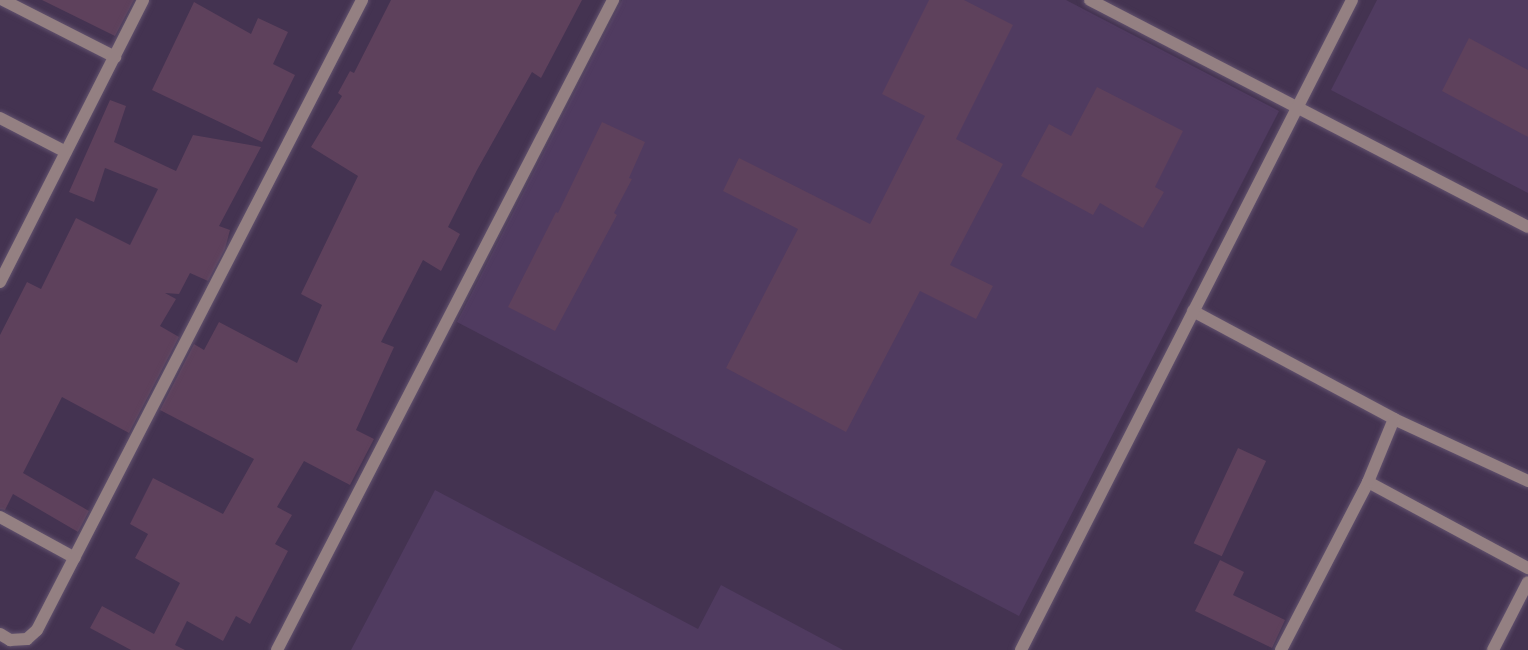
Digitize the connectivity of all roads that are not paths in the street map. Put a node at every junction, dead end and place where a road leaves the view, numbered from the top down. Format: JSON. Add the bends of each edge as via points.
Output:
{"nodes":[{"id":1,"x":3,"y":0,"type":"edge"},
{"id":2,"x":143,"y":0,"type":"edge"},
{"id":3,"x":362,"y":0,"type":"edge"},
{"id":4,"x":613,"y":0,"type":"edge"},
{"id":5,"x":1090,"y":0,"type":"edge"},
{"id":6,"x":1352,"y":0,"type":"edge"},
{"id":7,"x":115,"y":57,"type":"junction"},
{"id":8,"x":1297,"y":108,"type":"junction"},
{"id":9,"x":0,"y":118,"type":"edge"},
{"id":10,"x":66,"y":152,"type":"junction"},
{"id":11,"x":1528,"y":226,"type":"edge"},
{"id":12,"x":0,"y":282,"type":"edge"},
{"id":13,"x":1194,"y":311,"type":"junction"},
{"id":14,"x":1394,"y":419,"type":"junction"},
{"id":15,"x":1528,"y":481,"type":"edge"},
{"id":16,"x":1368,"y":482,"type":"junction"},
{"id":17,"x":0,"y":518,"type":"edge"},
{"id":18,"x":75,"y":558,"type":"junction"},
{"id":19,"x":1528,"y":568,"type":"edge"},
{"id":20,"x":1528,"y":582,"type":"edge"},
{"id":21,"x":0,"y":634,"type":"edge"},
{"id":22,"x":277,"y":650,"type":"edge"},
{"id":23,"x":1021,"y":650,"type":"edge"},
{"id":24,"x":1281,"y":650,"type":"edge"},
{"id":25,"x":1493,"y":650,"type":"edge"}],
"edges":[{"from":1,"to":7,"type":"street"},
{"from":2,"to":7,"type":"street"},
{"from":3,"to":18,"type":"street"},
{"from":4,"to":22,"type":"street"},
{"from":5,"to":8,"type":"street"},
{"from":6,"to":8,"type":"street"},
{"from":7,"to":10,"type":"street"},
{"from":8,"to":11,"type":"street"},
{"from":8,"to":13,"type":"street"},
{"from":9,"to":10,"type":"street"},
{"from":10,"to":12,"type":"street"},
{"from":13,"to":14,"type":"street"},
{"from":13,"to":23,"type":"street"},
{"from":14,"to":15,"type":"street"},
{"from":14,"to":16,"type":"street"},
{"from":16,"to":19,"type":"street"},
{"from":16,"to":24,"type":"street"},
{"from":17,"to":18,"type":"street"},
{"from":18,"to":21,"type":"street","via":[[37,630],[27,639],[10,639]]},
{"from":20,"to":25,"type":"street"}]}
